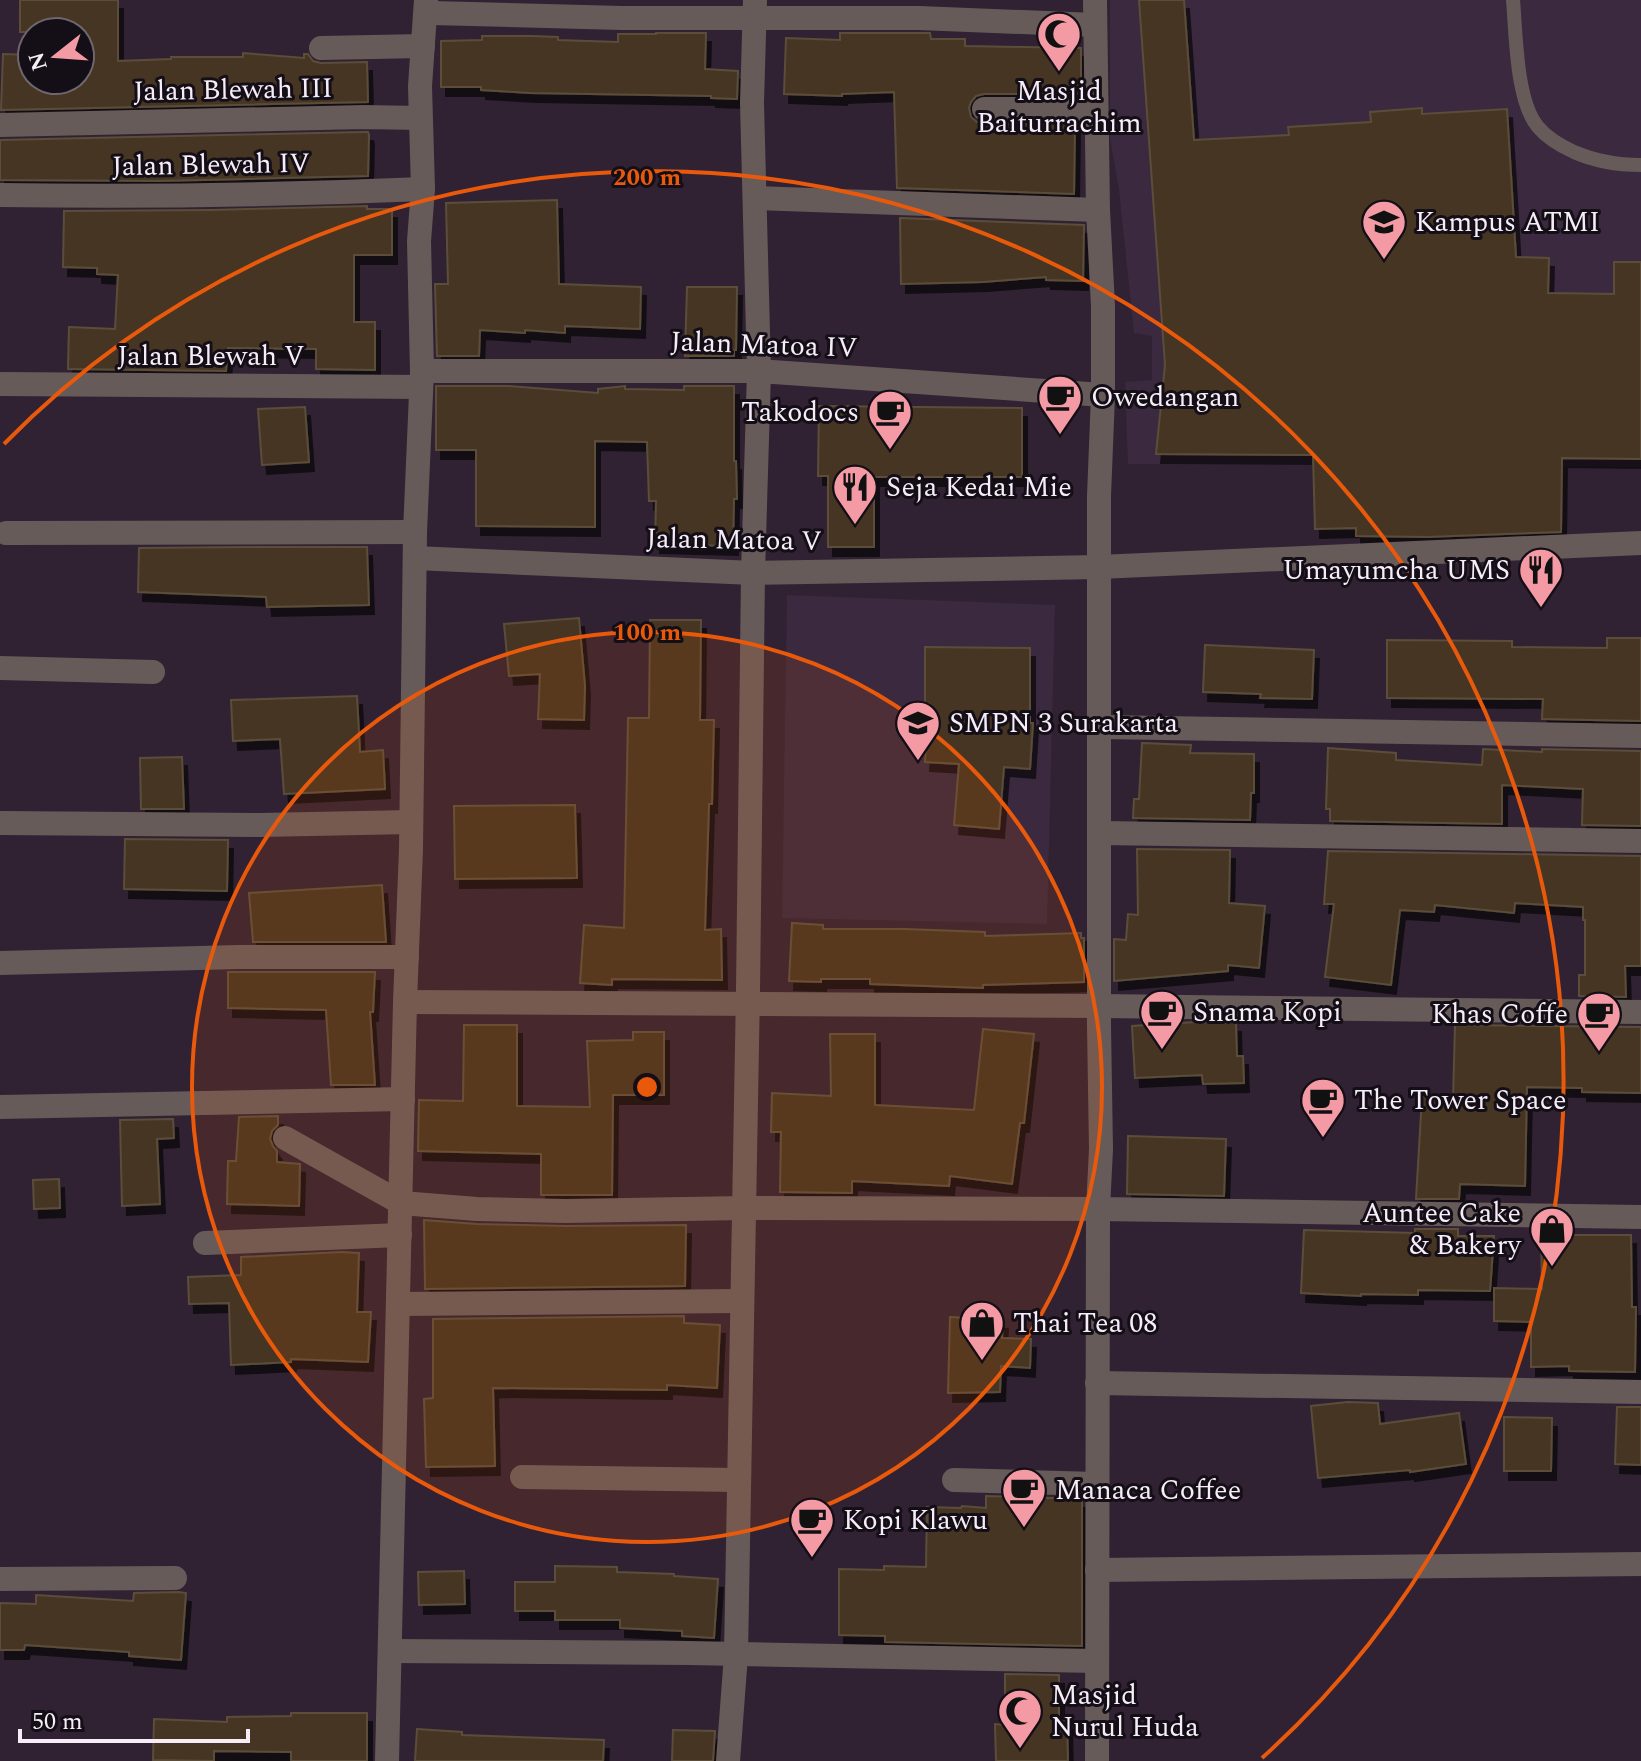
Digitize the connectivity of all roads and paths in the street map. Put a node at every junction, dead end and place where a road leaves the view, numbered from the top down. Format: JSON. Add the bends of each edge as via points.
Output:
{"nodes":[{"id":1,"x":1095,"y":0,"type":"edge"},
{"id":2,"x":1513,"y":0,"type":"edge"},
{"id":3,"x":429,"y":6,"type":"edge"},
{"id":4,"x":755,"y":8,"type":"edge"},
{"id":5,"x":1095,"y":25,"type":"junction"},
{"id":6,"x":423,"y":46,"type":"junction"},
{"id":7,"x":321,"y":48,"type":"dead end"},
{"id":8,"x":984,"y":109,"type":"dead end"},
{"id":9,"x":1096,"y":109,"type":"junction"},
{"id":10,"x":420,"y":118,"type":"junction"},
{"id":11,"x":0,"y":125,"type":"edge"},
{"id":12,"x":1641,"y":165,"type":"edge"},
{"id":13,"x":423,"y":189,"type":"junction"},
{"id":14,"x":0,"y":195,"type":"edge"},
{"id":15,"x":755,"y":198,"type":"junction"},
{"id":16,"x":1098,"y":210,"type":"junction"},
{"id":17,"x":759,"y":371,"type":"junction"},
{"id":18,"x":422,"y":379,"type":"junction"},
{"id":19,"x":0,"y":384,"type":"edge"},
{"id":20,"x":1103,"y":395,"type":"junction"},
{"id":21,"x":415,"y":532,"type":"junction"},
{"id":22,"x":6,"y":533,"type":"dead end"},
{"id":23,"x":1641,"y":543,"type":"edge"},
{"id":24,"x":415,"y":558,"type":"junction"},
{"id":25,"x":1099,"y":567,"type":"junction"},
{"id":26,"x":753,"y":573,"type":"junction"},
{"id":27,"x":0,"y":668,"type":"edge"},
{"id":28,"x":153,"y":672,"type":"dead end"},
{"id":29,"x":1100,"y":727,"type":"junction"},
{"id":30,"x":1641,"y":736,"type":"edge"},
{"id":31,"x":411,"y":822,"type":"junction"},
{"id":32,"x":0,"y":823,"type":"edge"},
{"id":33,"x":1100,"y":833,"type":"junction"},
{"id":34,"x":1641,"y":841,"type":"edge"},
{"id":35,"x":407,"y":957,"type":"junction"},
{"id":36,"x":0,"y":963,"type":"edge"},
{"id":37,"x":405,"y":1002,"type":"junction"},
{"id":38,"x":748,"y":1004,"type":"junction"},
{"id":39,"x":1099,"y":1006,"type":"junction"},
{"id":40,"x":1641,"y":1012,"type":"edge"},
{"id":41,"x":403,"y":1099,"type":"junction"},
{"id":42,"x":0,"y":1107,"type":"edge"},
{"id":43,"x":285,"y":1138,"type":"dead end"},
{"id":44,"x":401,"y":1203,"type":"junction"},
{"id":45,"x":744,"y":1208,"type":"junction"},
{"id":46,"x":1098,"y":1209,"type":"junction"},
{"id":47,"x":1641,"y":1217,"type":"edge"},
{"id":48,"x":400,"y":1235,"type":"junction"},
{"id":49,"x":205,"y":1243,"type":"dead end"},
{"id":50,"x":742,"y":1301,"type":"junction"},
{"id":51,"x":399,"y":1304,"type":"junction"},
{"id":52,"x":1097,"y":1383,"type":"junction"},
{"id":53,"x":1641,"y":1392,"type":"edge"},
{"id":54,"x":522,"y":1477,"type":"dead end"},
{"id":55,"x":739,"y":1480,"type":"junction"},
{"id":56,"x":954,"y":1480,"type":"dead end"},
{"id":57,"x":1097,"y":1484,"type":"junction"},
{"id":58,"x":1641,"y":1564,"type":"edge"},
{"id":59,"x":1097,"y":1570,"type":"junction"},
{"id":60,"x":175,"y":1578,"type":"dead end"},
{"id":61,"x":0,"y":1579,"type":"edge"},
{"id":62,"x":391,"y":1651,"type":"junction"},
{"id":63,"x":736,"y":1655,"type":"junction"},
{"id":64,"x":1097,"y":1661,"type":"junction"},
{"id":65,"x":387,"y":1761,"type":"edge"},
{"id":66,"x":728,"y":1761,"type":"edge"},
{"id":67,"x":1097,"y":1761,"type":"edge"}],
"edges":[{"from":1,"to":5,"type":"street"},
{"from":2,"to":12,"type":"lane","via":[[1518,64],[1537,127],[1557,144],[1590,159]]},
{"from":3,"to":4,"type":"street","via":[[622,18]]},
{"from":3,"to":6,"type":"street"},
{"from":4,"to":5,"type":"street"},
{"from":4,"to":15,"type":"street"},
{"from":5,"to":9,"type":"street"},
{"from":6,"to":7,"type":"street"},
{"from":6,"to":10,"type":"street"},
{"from":8,"to":9,"type":"street"},
{"from":9,"to":16,"type":"street"},
{"from":10,"to":11,"type":"street","name":"Jalan Blewah III"},
{"from":10,"to":13,"type":"street"},
{"from":13,"to":14,"type":"street","name":"Jalan Blewah IV"},
{"from":13,"to":18,"type":"street"},
{"from":15,"to":16,"type":"street"},
{"from":15,"to":17,"type":"street"},
{"from":16,"to":20,"type":"street"},
{"from":17,"to":18,"type":"street","name":"Jalan Matoa IV"},
{"from":17,"to":20,"type":"street","name":"Jalan Matoa IV"},
{"from":17,"to":26,"type":"street"},
{"from":18,"to":19,"type":"street","name":"Jalan Blewah V"},
{"from":18,"to":21,"type":"street"},
{"from":20,"to":25,"type":"street"},
{"from":21,"to":22,"type":"street"},
{"from":21,"to":24,"type":"street"},
{"from":23,"to":25,"type":"street","name":"Jalan Matoa V"},
{"from":24,"to":26,"type":"street","name":"Jalan Matoa V"},
{"from":24,"to":31,"type":"street"},
{"from":25,"to":26,"type":"street","name":"Jalan Matoa V"},
{"from":25,"to":29,"type":"street"},
{"from":26,"to":38,"type":"street"},
{"from":27,"to":28,"type":"street"},
{"from":29,"to":30,"type":"street"},
{"from":29,"to":33,"type":"street"},
{"from":31,"to":32,"type":"street"},
{"from":31,"to":35,"type":"street"},
{"from":33,"to":34,"type":"street"},
{"from":33,"to":39,"type":"street"},
{"from":35,"to":36,"type":"street"},
{"from":35,"to":37,"type":"street"},
{"from":37,"to":38,"type":"street"},
{"from":37,"to":41,"type":"street"},
{"from":38,"to":39,"type":"street"},
{"from":38,"to":45,"type":"street"},
{"from":39,"to":40,"type":"street"},
{"from":39,"to":46,"type":"street"},
{"from":41,"to":42,"type":"street"},
{"from":41,"to":44,"type":"street"},
{"from":43,"to":44,"type":"street"},
{"from":44,"to":45,"type":"street","via":[[566,1211]]},
{"from":44,"to":48,"type":"street"},
{"from":45,"to":46,"type":"street"},
{"from":45,"to":50,"type":"street"},
{"from":46,"to":47,"type":"street"},
{"from":46,"to":52,"type":"street"},
{"from":48,"to":49,"type":"street"},
{"from":48,"to":51,"type":"street"},
{"from":50,"to":51,"type":"street"},
{"from":50,"to":55,"type":"street"},
{"from":51,"to":62,"type":"street"},
{"from":52,"to":53,"type":"street"},
{"from":52,"to":57,"type":"street"},
{"from":54,"to":55,"type":"street"},
{"from":55,"to":63,"type":"street"},
{"from":56,"to":57,"type":"street"},
{"from":57,"to":59,"type":"street"},
{"from":58,"to":59,"type":"street"},
{"from":59,"to":64,"type":"street"},
{"from":60,"to":61,"type":"street"},
{"from":62,"to":63,"type":"street"},
{"from":62,"to":65,"type":"street"},
{"from":63,"to":64,"type":"street"},
{"from":63,"to":66,"type":"street"},
{"from":64,"to":67,"type":"street"}]}
